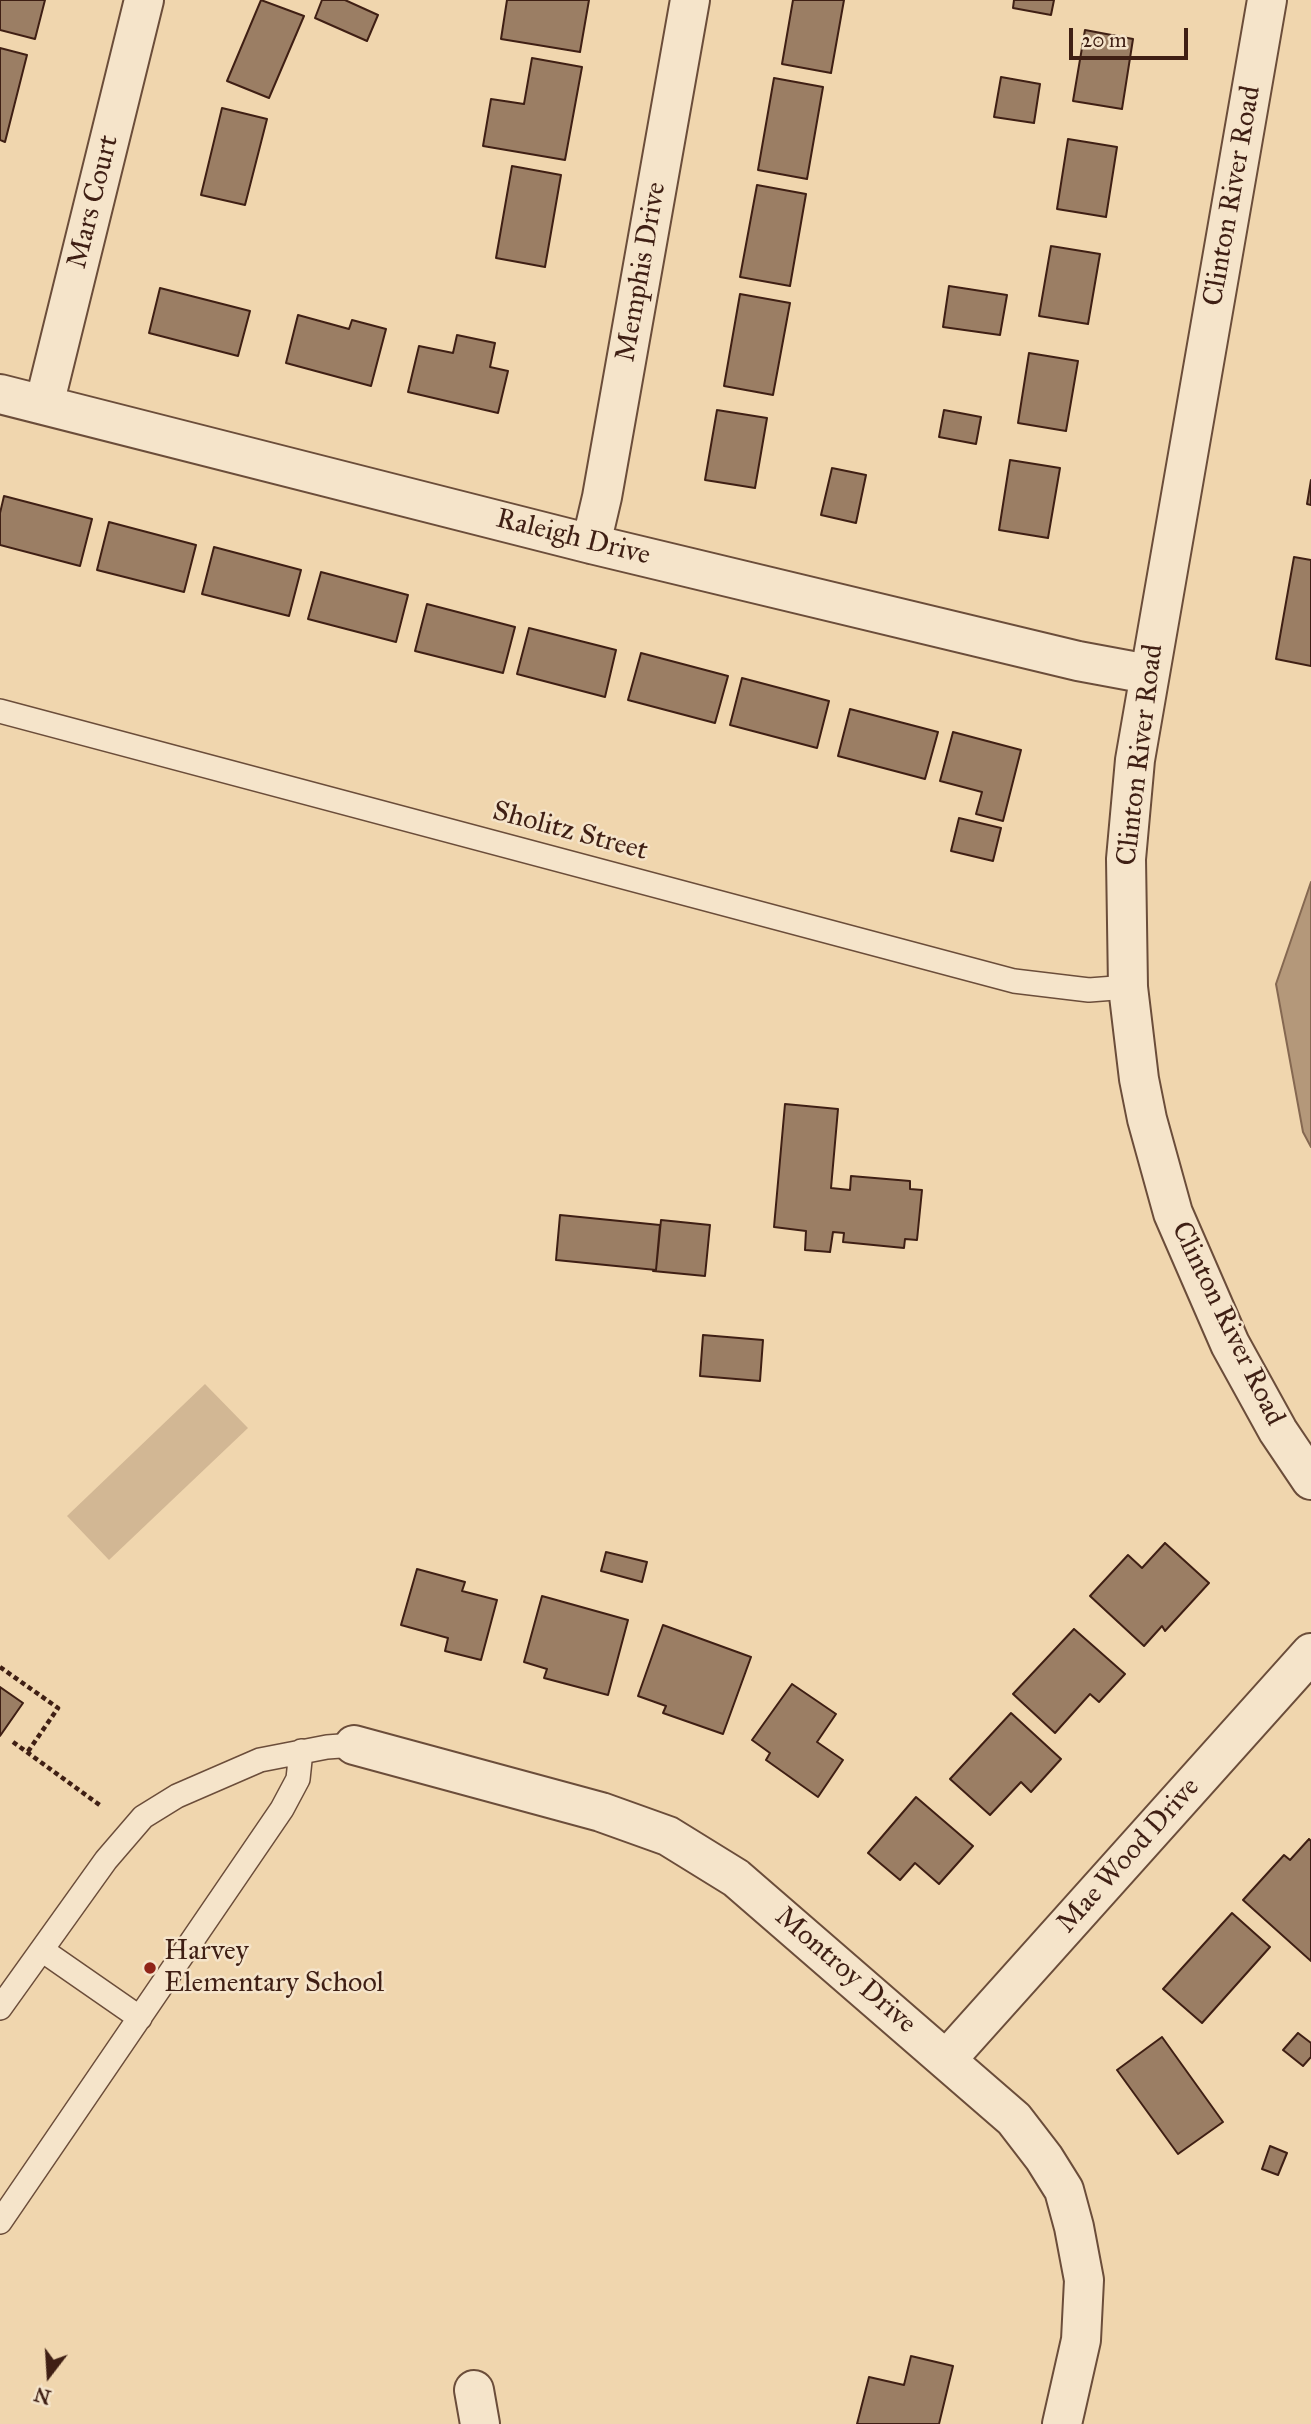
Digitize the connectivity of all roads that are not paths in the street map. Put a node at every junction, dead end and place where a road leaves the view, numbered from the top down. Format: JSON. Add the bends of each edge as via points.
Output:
{"nodes":[{"id":1,"x":145,"y":0,"type":"edge"},
{"id":2,"x":690,"y":0,"type":"edge"},
{"id":3,"x":1267,"y":0,"type":"edge"},
{"id":4,"x":0,"y":394,"type":"edge"},
{"id":5,"x":44,"y":405,"type":"junction"},
{"id":6,"x":591,"y":544,"type":"junction"},
{"id":7,"x":1148,"y":674,"type":"junction"},
{"id":8,"x":0,"y":711,"type":"edge"},
{"id":9,"x":1128,"y":987,"type":"junction"},
{"id":10,"x":1311,"y":1480,"type":"edge"},
{"id":11,"x":1311,"y":1653,"type":"edge"},
{"id":12,"x":354,"y":1745,"type":"joint"},
{"id":13,"x":301,"y":1751,"type":"junction"},
{"id":14,"x":42,"y":1950,"type":"junction"},
{"id":15,"x":0,"y":2008,"type":"edge"},
{"id":16,"x":139,"y":2018,"type":"junction"},
{"id":17,"x":947,"y":2059,"type":"junction"},
{"id":18,"x":0,"y":2222,"type":"edge"},
{"id":19,"x":1062,"y":2424,"type":"edge"}],
"edges":[{"from":1,"to":5,"type":"street","name":"Mars Court"},
{"from":2,"to":6,"type":"street","name":"Memphis Drive"},
{"from":3,"to":7,"type":"street","name":"Clinton River Road"},
{"from":4,"to":5,"type":"street","name":"Raleigh Drive"},
{"from":5,"to":6,"type":"street","name":"Raleigh Drive"},
{"from":6,"to":7,"type":"street","name":"Raleigh Drive"},
{"from":7,"to":9,"type":"street","name":"Clinton River Road","via":[[1126,859]]},
{"from":8,"to":9,"type":"lane","name":"Sholitz Street","via":[[1014,981],[1089,990]]},
{"from":9,"to":10,"type":"street","name":"Clinton River Road","via":[[1139,1079],[1173,1213],[1230,1344]]},
{"from":11,"to":17,"type":"street","name":"Mae Wood Drive"},
{"from":12,"to":13,"type":"lane"},
{"from":12,"to":17,"type":"street","name":"Montroy Drive","via":[[601,1812],[668,1836],[736,1878]]},
{"from":13,"to":14,"type":"lane","via":[[260,1760],[177,1796],[143,1817]]},
{"from":13,"to":16,"type":"lane","via":[[298,1779],[282,1809]]},
{"from":14,"to":15,"type":"lane"},
{"from":14,"to":16,"type":"lane"},
{"from":16,"to":18,"type":"lane"},
{"from":17,"to":19,"type":"street","name":"Montroy Drive","via":[[1014,2119],[1064,2190],[1084,2280],[1081,2340]]}]}
